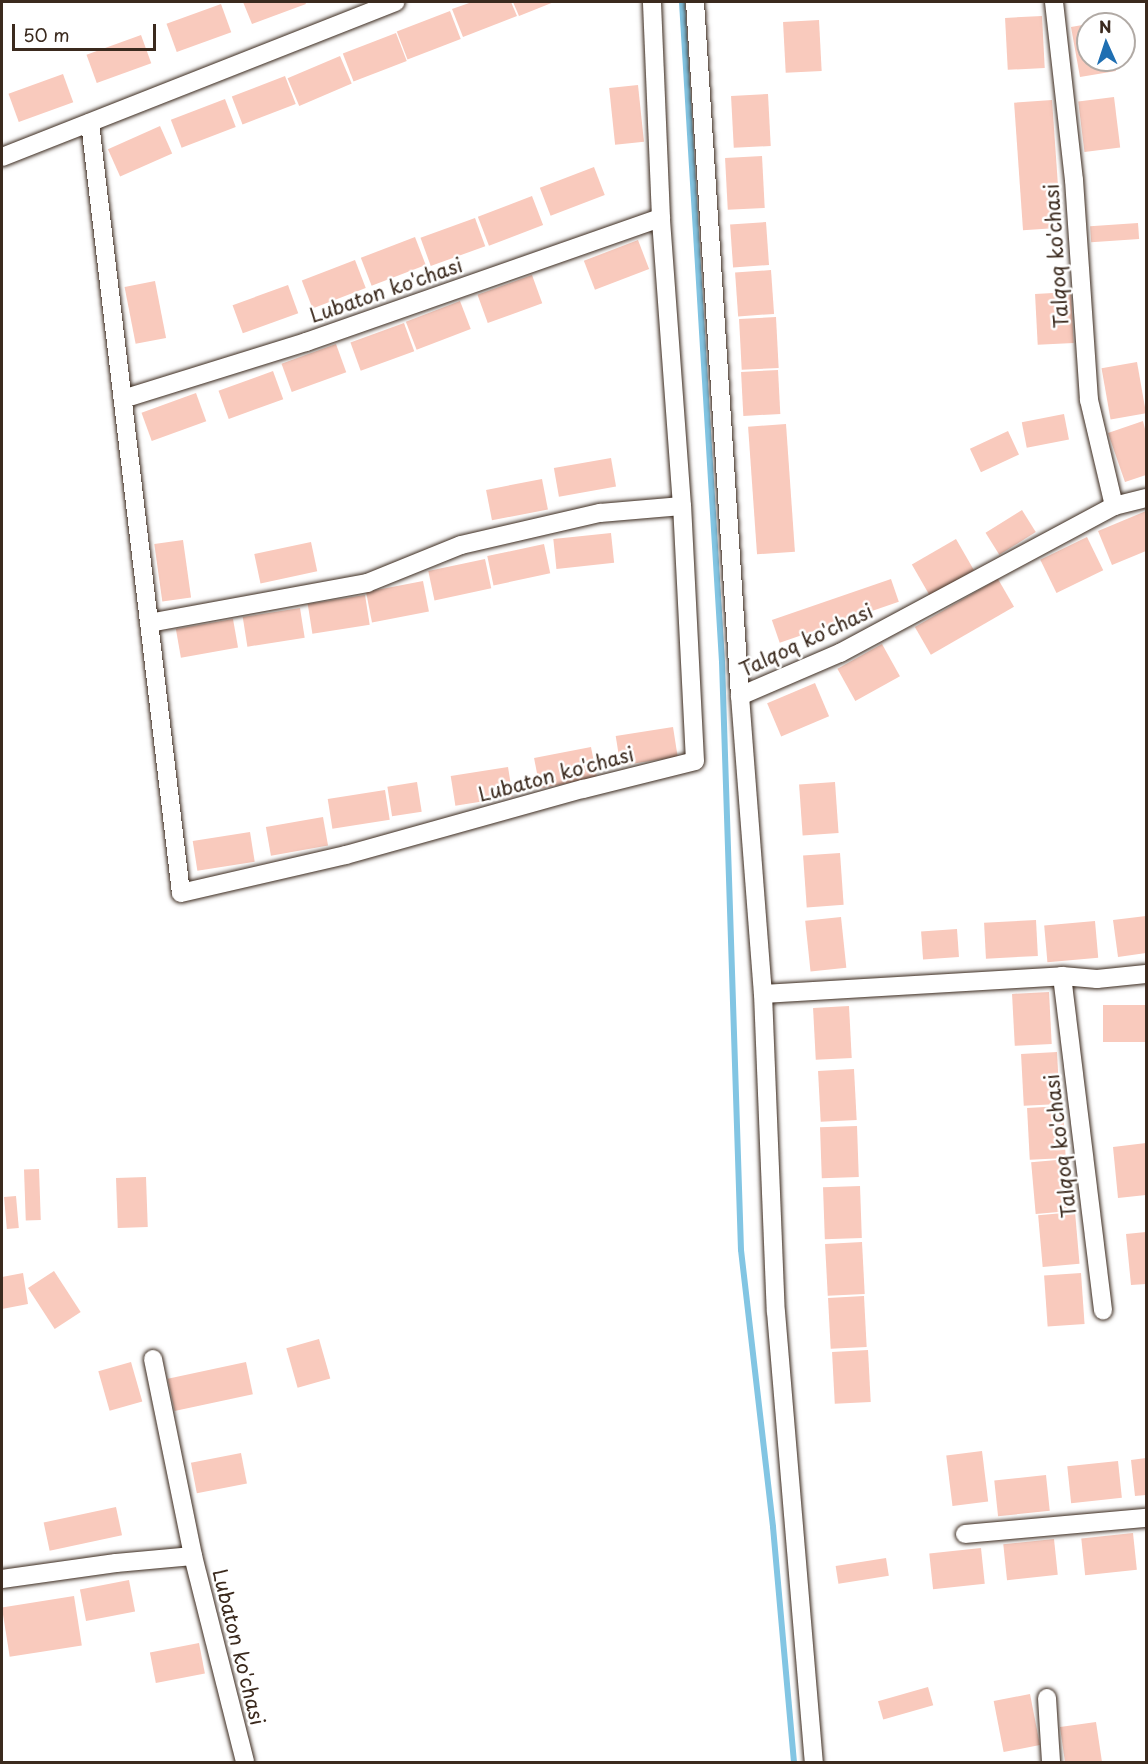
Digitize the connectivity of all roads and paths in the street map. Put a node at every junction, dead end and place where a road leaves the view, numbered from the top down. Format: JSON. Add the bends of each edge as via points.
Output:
{"nodes":[{"id":1,"x":396,"y":2,"type":"edge"},
{"id":2,"x":652,"y":2,"type":"edge"},
{"id":3,"x":695,"y":2,"type":"edge"},
{"id":4,"x":1054,"y":2,"type":"edge"},
{"id":5,"x":90,"y":123,"type":"junction"},
{"id":6,"x":2,"y":158,"type":"edge"},
{"id":7,"x":661,"y":218,"type":"junction"},
{"id":8,"x":123,"y":399,"type":"junction"},
{"id":9,"x":1146,"y":498,"type":"edge"},
{"id":10,"x":682,"y":506,"type":"junction"},
{"id":11,"x":1114,"y":506,"type":"junction"},
{"id":12,"x":149,"y":623,"type":"junction"},
{"id":13,"x":740,"y":696,"type":"junction"},
{"id":14,"x":1146,"y":974,"type":"edge"},
{"id":15,"x":1062,"y":976,"type":"junction"},
{"id":16,"x":763,"y":994,"type":"junction"},
{"id":17,"x":1103,"y":1310,"type":"dead end"},
{"id":18,"x":153,"y":1359,"type":"dead end"},
{"id":19,"x":1146,"y":1518,"type":"edge"},
{"id":20,"x":965,"y":1534,"type":"dead end"},
{"id":21,"x":194,"y":1556,"type":"junction"},
{"id":22,"x":2,"y":1579,"type":"edge"},
{"id":23,"x":1047,"y":1698,"type":"dead end"},
{"id":24,"x":245,"y":1762,"type":"edge"},
{"id":25,"x":814,"y":1762,"type":"edge"},
{"id":26,"x":1052,"y":1762,"type":"edge"}],
"edges":[{"from":1,"to":5,"type":"street"},
{"from":2,"to":7,"type":"street","name":"Lubaton ko'chasi"},
{"from":3,"to":13,"type":"street"},
{"from":4,"to":11,"type":"street","name":"Talqoq ko'chasi","via":[[1074,180],[1089,400]]},
{"from":5,"to":6,"type":"street"},
{"from":5,"to":8,"type":"street"},
{"from":7,"to":8,"type":"street","name":"Lubaton ko'chasi","via":[[306,342]]},
{"from":7,"to":10,"type":"street","name":"Lubaton ko'chasi"},
{"from":8,"to":12,"type":"street"},
{"from":9,"to":11,"type":"street","name":"Talqoq ko'chasi"},
{"from":10,"to":12,"type":"street","via":[[600,513],[461,545],[367,583]]},
{"from":10,"to":12,"type":"street","name":"Lubaton ko'chasi","via":[[695,761],[346,855],[181,893]]},
{"from":11,"to":13,"type":"street","name":"Talqoq ko'chasi","via":[[840,653]]},
{"from":13,"to":16,"type":"street"},
{"from":14,"to":15,"type":"street","via":[[1097,979]]},
{"from":15,"to":16,"type":"street"},
{"from":15,"to":17,"type":"street","name":"Talqoq ko'chasi"},
{"from":16,"to":25,"type":"street","via":[[776,1312]]},
{"from":18,"to":21,"type":"street"},
{"from":19,"to":20,"type":"street"},
{"from":21,"to":22,"type":"street","name":"Lubaton ko'chasi"},
{"from":21,"to":24,"type":"street","name":"Lubaton ko'chasi"},
{"from":23,"to":26,"type":"street"}]}
